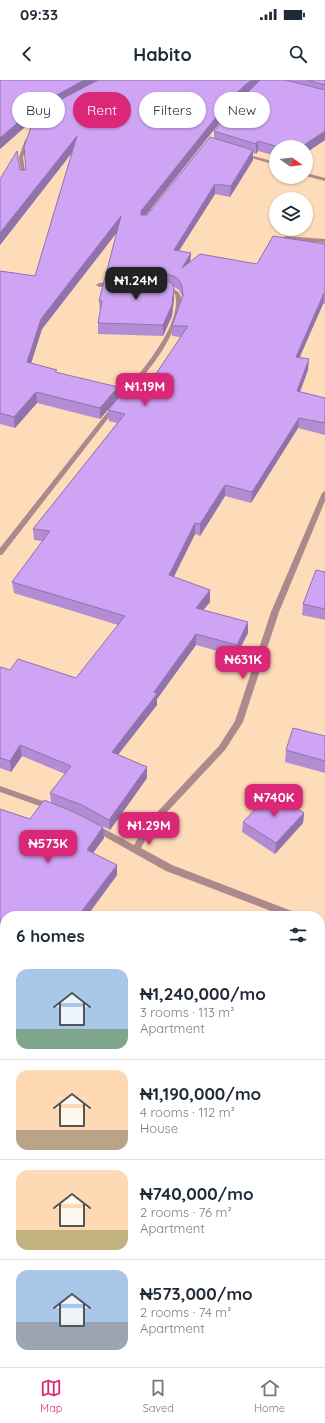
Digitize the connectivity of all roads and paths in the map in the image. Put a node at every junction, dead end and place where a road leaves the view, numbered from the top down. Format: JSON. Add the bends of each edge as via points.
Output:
{"nodes":[{"id":1,"x":29,"y":135,"type":"edge"},
{"id":2,"x":238,"y":153,"type":"edge"},
{"id":3,"x":269,"y":162,"type":"edge"},
{"id":4,"x":313,"y":176,"type":"edge"},
{"id":5,"x":24,"y":180,"type":"edge"},
{"id":6,"x":325,"y":180,"type":"edge"},
{"id":7,"x":286,"y":238,"type":"edge"},
{"id":8,"x":325,"y":241,"type":"edge"},
{"id":9,"x":122,"y":284,"type":"edge"},
{"id":10,"x":99,"y":285,"type":"dead end"},
{"id":11,"x":157,"y":286,"type":"edge"},
{"id":12,"x":325,"y":493,"type":"edge"},
{"id":13,"x":0,"y":553,"type":"edge"},
{"id":14,"x":0,"y":789,"type":"edge"},
{"id":15,"x":59,"y":810,"type":"edge"},
{"id":16,"x":86,"y":823,"type":"edge"},
{"id":17,"x":135,"y":850,"type":"junction"},
{"id":18,"x":281,"y":911,"type":"edge"}],
"edges":[{"from":1,"to":5,"type":"street","via":[[21,157]]},
{"from":2,"to":3,"type":"street"},
{"from":4,"to":6,"type":"street"},
{"from":7,"to":8,"type":"street"},
{"from":9,"to":10,"type":"street"},
{"from":11,"to":13,"type":"street","via":[[169,288],[177,293],[179,299],[174,322],[161,349]]},
{"from":12,"to":17,"type":"street","via":[[275,612],[239,722],[222,748],[150,825]]},
{"from":14,"to":15,"type":"street"},
{"from":16,"to":17,"type":"street"},
{"from":17,"to":18,"type":"street","via":[[169,868]]}]}
